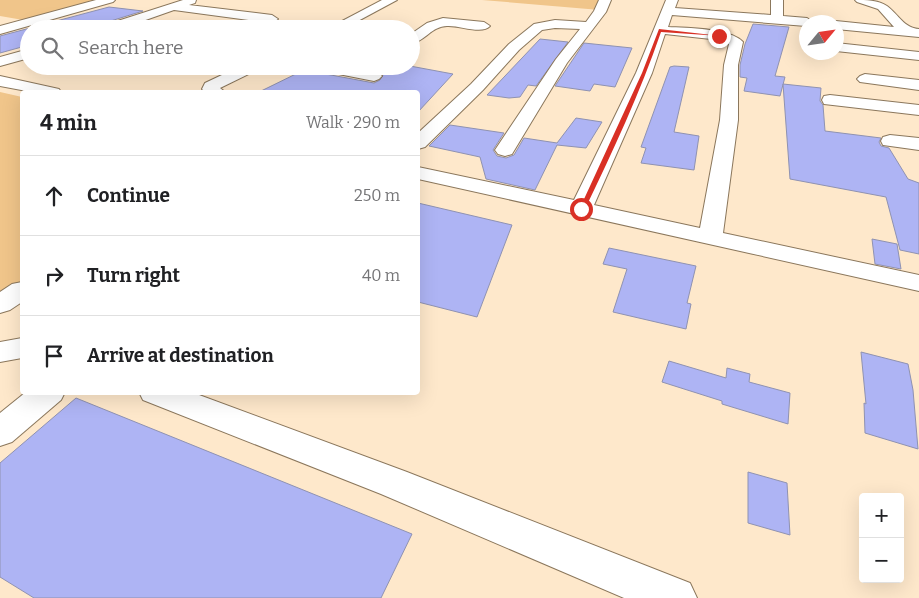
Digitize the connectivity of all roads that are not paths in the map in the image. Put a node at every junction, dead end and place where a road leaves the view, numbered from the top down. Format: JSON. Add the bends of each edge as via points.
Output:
{"nodes":[{"id":1,"x":109,"y":0,"type":"edge"},
{"id":2,"x":194,"y":0,"type":"edge"},
{"id":3,"x":391,"y":0,"type":"edge"},
{"id":4,"x":605,"y":0,"type":"edge"},
{"id":5,"x":777,"y":0,"type":"edge"},
{"id":6,"x":861,"y":0,"type":"edge"},
{"id":7,"x":670,"y":5,"type":"edge"},
{"id":8,"x":175,"y":7,"type":"junction"},
{"id":9,"x":777,"y":19,"type":"junction"},
{"id":10,"x":0,"y":20,"type":"edge"},
{"id":11,"x":35,"y":20,"type":"edge"},
{"id":12,"x":135,"y":20,"type":"edge"},
{"id":13,"x":272,"y":20,"type":"dead end"},
{"id":14,"x":351,"y":20,"type":"edge"},
{"id":15,"x":799,"y":21,"type":"edge"},
{"id":16,"x":20,"y":24,"type":"joint"},
{"id":17,"x":484,"y":26,"type":"dead end"},
{"id":18,"x":589,"y":26,"type":"junction"},
{"id":19,"x":844,"y":26,"type":"edge"},
{"id":20,"x":0,"y":30,"type":"edge"},
{"id":21,"x":659,"y":30,"type":"junction"},
{"id":22,"x":906,"y":32,"type":"junction"},
{"id":23,"x":420,"y":33,"type":"edge"},
{"id":24,"x":919,"y":33,"type":"edge"},
{"id":25,"x":844,"y":48,"type":"edge"},
{"id":26,"x":20,"y":56,"type":"edge"},
{"id":27,"x":919,"y":56,"type":"edge"},
{"id":28,"x":0,"y":62,"type":"edge"},
{"id":29,"x":235,"y":75,"type":"edge"},
{"id":30,"x":368,"y":75,"type":"edge"},
{"id":31,"x":374,"y":76,"type":"dead end"},
{"id":32,"x":865,"y":79,"type":"dead end"},
{"id":33,"x":0,"y":81,"type":"edge"},
{"id":34,"x":919,"y":84,"type":"edge"},
{"id":35,"x":43,"y":90,"type":"edge"},
{"id":36,"x":212,"y":90,"type":"edge"},
{"id":37,"x":830,"y":100,"type":"dead end"},
{"id":38,"x":919,"y":110,"type":"edge"},
{"id":39,"x":420,"y":141,"type":"edge"},
{"id":40,"x":890,"y":141,"type":"dead end"},
{"id":41,"x":919,"y":144,"type":"edge"},
{"id":42,"x":505,"y":150,"type":"dead end"},
{"id":43,"x":420,"y":173,"type":"edge"},
{"id":44,"x":581,"y":209,"type":"junction"},
{"id":45,"x":710,"y":237,"type":"junction"},
{"id":46,"x":919,"y":283,"type":"edge"},
{"id":47,"x":20,"y":291,"type":"edge"},
{"id":48,"x":0,"y":304,"type":"edge"},
{"id":49,"x":20,"y":348,"type":"edge"},
{"id":50,"x":0,"y":352,"type":"edge"},
{"id":51,"x":45,"y":395,"type":"edge"},
{"id":52,"x":163,"y":395,"type":"edge"},
{"id":53,"x":0,"y":432,"type":"edge"},
{"id":54,"x":675,"y":598,"type":"edge"}],
"edges":[{"from":1,"to":11,"type":"street"},
{"from":2,"to":8,"type":"street"},
{"from":3,"to":14,"type":"street"},
{"from":4,"to":18,"type":"street"},
{"from":5,"to":9,"type":"street"},
{"from":6,"to":22,"type":"street","via":[[882,7]]},
{"from":7,"to":9,"type":"street"},
{"from":7,"to":21,"type":"street"},
{"from":8,"to":12,"type":"street"},
{"from":8,"to":13,"type":"street"},
{"from":9,"to":15,"type":"street"},
{"from":10,"to":16,"type":"street"},
{"from":16,"to":20,"type":"street"},
{"from":17,"to":23,"type":"street","via":[[438,23]]},
{"from":18,"to":39,"type":"street","via":[[555,24],[538,27]]},
{"from":18,"to":42,"type":"street","via":[[561,62]]},
{"from":19,"to":22,"type":"street"},
{"from":21,"to":44,"type":"street","via":[[644,73]]},
{"from":21,"to":45,"type":"street","via":[[719,36],[736,42],[731,65],[730,120]]},
{"from":22,"to":24,"type":"street"},
{"from":25,"to":27,"type":"street"},
{"from":26,"to":28,"type":"street"},
{"from":29,"to":36,"type":"street","via":[[211,86]]},
{"from":30,"to":31,"type":"street"},
{"from":32,"to":34,"type":"street"},
{"from":33,"to":35,"type":"street"},
{"from":37,"to":38,"type":"street"},
{"from":40,"to":41,"type":"street"},
{"from":43,"to":44,"type":"street"},
{"from":44,"to":45,"type":"street"},
{"from":45,"to":46,"type":"street"},
{"from":47,"to":48,"type":"street"},
{"from":49,"to":50,"type":"street"},
{"from":51,"to":53,"type":"street"},
{"from":52,"to":54,"type":"street","via":[[394,483]]}]}
